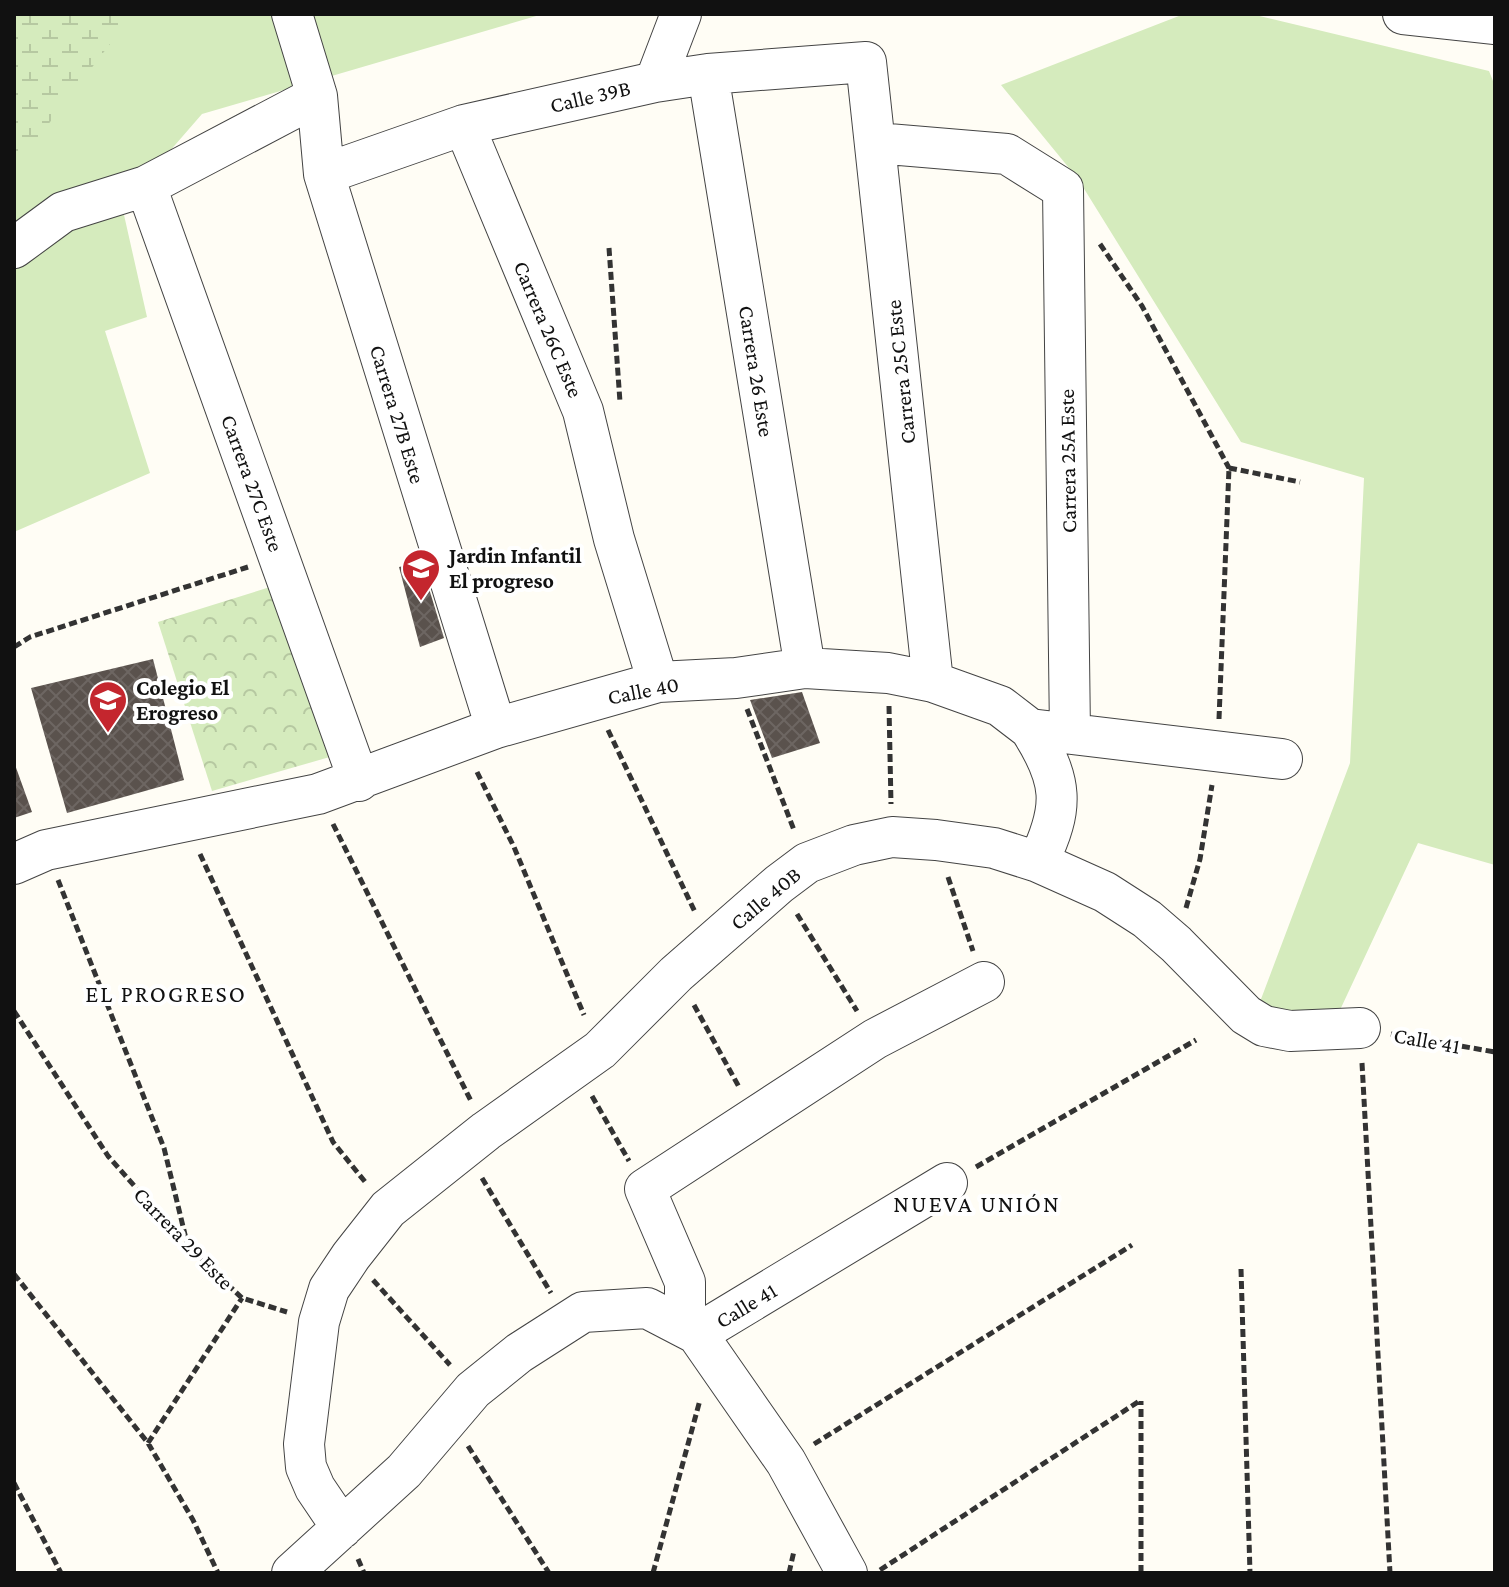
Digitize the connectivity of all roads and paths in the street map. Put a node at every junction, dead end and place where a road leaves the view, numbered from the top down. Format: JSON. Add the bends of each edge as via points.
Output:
{"nodes":[{"id":1,"x":292,"y":14,"type":"edge"},
{"id":2,"x":681,"y":14,"type":"edge"},
{"id":3,"x":1403,"y":14,"type":"edge"},
{"id":4,"x":1495,"y":24,"type":"edge"},
{"id":5,"x":866,"y":62,"type":"joint"},
{"id":6,"x":708,"y":74,"type":"junction"},
{"id":7,"x":655,"y":82,"type":"junction"},
{"id":8,"x":317,"y":96,"type":"junction"},
{"id":9,"x":464,"y":125,"type":"junction"},
{"id":10,"x":876,"y":143,"type":"junction"},
{"id":11,"x":324,"y":174,"type":"junction"},
{"id":12,"x":146,"y":186,"type":"junction"},
{"id":13,"x":1098,"y":241,"type":"dead end"},
{"id":14,"x":14,"y":248,"type":"edge"},
{"id":15,"x":1229,"y":468,"type":"junction"},
{"id":16,"x":1300,"y":482,"type":"dead end"},
{"id":17,"x":279,"y":556,"type":"junction"},
{"id":18,"x":14,"y":647,"type":"edge"},
{"id":19,"x":805,"y":668,"type":"junction"},
{"id":20,"x":888,"y":673,"type":"junction"},
{"id":21,"x":736,"y":678,"type":"junction"},
{"id":22,"x":658,"y":682,"type":"junction"},
{"id":23,"x":933,"y":682,"type":"junction"},
{"id":24,"x":594,"y":700,"type":"junction"},
{"id":25,"x":1030,"y":729,"type":"junction"},
{"id":26,"x":1070,"y":733,"type":"junction"},
{"id":27,"x":479,"y":735,"type":"junction"},
{"id":28,"x":1217,"y":751,"type":"junction"},
{"id":29,"x":1282,"y":759,"type":"dead end"},
{"id":30,"x":359,"y":781,"type":"junction"},
{"id":31,"x":318,"y":794,"type":"junction"},
{"id":32,"x":184,"y":820,"type":"junction"},
{"id":33,"x":892,"y":837,"type":"junction"},
{"id":34,"x":936,"y":840,"type":"junction"},
{"id":35,"x":30,"y":857,"type":"edge"},
{"id":36,"x":1038,"y":862,"type":"junction"},
{"id":37,"x":793,"y":874,"type":"junction"},
{"id":38,"x":711,"y":944,"type":"junction"},
{"id":39,"x":1176,"y":944,"type":"junction"},
{"id":40,"x":676,"y":974,"type":"junction"},
{"id":41,"x":984,"y":982,"type":"joint"},
{"id":42,"x":14,"y":1011,"type":"edge"},
{"id":43,"x":1360,"y":1028,"type":"junction"},
{"id":44,"x":875,"y":1039,"type":"junction"},
{"id":45,"x":1196,"y":1040,"type":"dead end"},
{"id":46,"x":1495,"y":1052,"type":"edge"},
{"id":47,"x":588,"y":1059,"type":"junction"},
{"id":48,"x":755,"y":1116,"type":"junction"},
{"id":49,"x":475,"y":1140,"type":"junction"},
{"id":50,"x":947,"y":1183,"type":"joint"},
{"id":51,"x":645,"y":1189,"type":"junction"},
{"id":52,"x":388,"y":1209,"type":"junction"},
{"id":53,"x":1132,"y":1245,"type":"dead end"},
{"id":54,"x":189,"y":1248,"type":"junction"},
{"id":55,"x":351,"y":1256,"type":"junction"},
{"id":56,"x":1241,"y":1269,"type":"dead end"},
{"id":57,"x":14,"y":1274,"type":"edge"},
{"id":58,"x":242,"y":1298,"type":"junction"},
{"id":59,"x":319,"y":1322,"type":"junction"},
{"id":60,"x":568,"y":1322,"type":"junction"},
{"id":61,"x":698,"y":1339,"type":"junction"},
{"id":62,"x":461,"y":1403,"type":"junction"},
{"id":63,"x":148,"y":1443,"type":"junction"},
{"id":64,"x":786,"y":1462,"type":"junction"},
{"id":65,"x":14,"y":1483,"type":"edge"},
{"id":66,"x":342,"y":1528,"type":"junction"},
{"id":67,"x":1141,"y":1571,"type":"edge"},
{"id":68,"x":61,"y":1573,"type":"edge"},
{"id":69,"x":218,"y":1573,"type":"edge"},
{"id":70,"x":292,"y":1573,"type":"edge"},
{"id":71,"x":549,"y":1573,"type":"edge"},
{"id":72,"x":653,"y":1573,"type":"edge"},
{"id":73,"x":847,"y":1573,"type":"edge"},
{"id":74,"x":876,"y":1573,"type":"edge"},
{"id":75,"x":1134,"y":1573,"type":"edge"},
{"id":76,"x":1250,"y":1573,"type":"edge"},
{"id":77,"x":1390,"y":1573,"type":"edge"}],
"edges":[{"from":1,"to":8,"type":"street","name":"Carrera 27B Este"},
{"from":2,"to":7,"type":"street"},
{"from":3,"to":4,"type":"street"},
{"from":5,"to":6,"type":"street","name":"Calle 39B"},
{"from":5,"to":10,"type":"street","name":"Carrera 25C Este"},
{"from":6,"to":7,"type":"street","name":"Calle 39B"},
{"from":6,"to":19,"type":"street","name":"Carrera 26 Este"},
{"from":7,"to":9,"type":"street","name":"Calle 39B"},
{"from":8,"to":11,"type":"street","name":"Carrera 27B Este"},
{"from":8,"to":12,"type":"street"},
{"from":9,"to":11,"type":"street","name":"Calle 39B"},
{"from":9,"to":22,"type":"street","name":"Carrera 26C Este","via":[[583,411],[614,539]]},
{"from":10,"to":23,"type":"street","name":"Carrera 25C Este"},
{"from":10,"to":26,"type":"street","name":"Carrera 25A Este","via":[[1007,154],[1063,189]]},
{"from":11,"to":27,"type":"street","name":"Carrera 27B Este"},
{"from":12,"to":14,"type":"street","via":[[63,212]]},
{"from":12,"to":17,"type":"street","name":"Carrera 27C Este"},
{"from":13,"to":15,"type":"path","via":[[1142,306]]},
{"from":15,"to":16,"type":"path"},
{"from":15,"to":28,"type":"path"},
{"from":17,"to":18,"type":"path","via":[[30,637]]},
{"from":17,"to":30,"type":"street","name":"Carrera 27C Este"},
{"from":19,"to":20,"type":"street","name":"Calle 40"},
{"from":19,"to":21,"type":"street","name":"Calle 40"},
{"from":20,"to":23,"type":"street","name":"Calle 40"},
{"from":20,"to":33,"type":"path"},
{"from":21,"to":22,"type":"street","name":"Calle 40"},
{"from":21,"to":37,"type":"path"},
{"from":22,"to":24,"type":"street","name":"Calle 40"},
{"from":23,"to":25,"type":"street","name":"Calle 40","via":[[1000,706]]},
{"from":24,"to":27,"type":"street","name":"Calle 40"},
{"from":24,"to":38,"type":"path"},
{"from":25,"to":26,"type":"street"},
{"from":25,"to":36,"type":"street","via":[[1049,759],[1057,793],[1054,829]]},
{"from":26,"to":28,"type":"street"},
{"from":27,"to":30,"type":"street","name":"Calle 40"},
{"from":27,"to":47,"type":"path"},
{"from":28,"to":29,"type":"street"},
{"from":28,"to":39,"type":"path","via":[[1200,859]]},
{"from":30,"to":31,"type":"street","name":"Calle 40"},
{"from":31,"to":32,"type":"street","name":"Calle 40"},
{"from":31,"to":49,"type":"path"},
{"from":32,"to":35,"type":"street","name":"Calle 40"},
{"from":32,"to":52,"type":"path","via":[[333,1142]]},
{"from":33,"to":34,"type":"street","name":"Calle 40B"},
{"from":33,"to":37,"type":"street","name":"Calle 40B","via":[[854,845]]},
{"from":34,"to":36,"type":"street","name":"Calle 40B","via":[[994,848]]},
{"from":34,"to":41,"type":"path"},
{"from":35,"to":54,"type":"path","via":[[164,1148]]},
{"from":36,"to":39,"type":"street","name":"Calle 40B","via":[[1105,892]]},
{"from":37,"to":38,"type":"street","name":"Calle 40B"},
{"from":37,"to":44,"type":"path"},
{"from":38,"to":40,"type":"street","name":"Calle 40B"},
{"from":39,"to":43,"type":"street","name":"Calle 40B","via":[[1246,1015],[1264,1026],[1290,1031]]},
{"from":40,"to":47,"type":"street","name":"Calle 40B"},
{"from":40,"to":48,"type":"path"},
{"from":41,"to":44,"type":"street"},
{"from":42,"to":54,"type":"path","name":"Carrera 29 Este","via":[[108,1156]]},
{"from":43,"to":46,"type":"path","name":"Calle 41"},
{"from":43,"to":77,"type":"path"},
{"from":44,"to":48,"type":"street"},
{"from":45,"to":50,"type":"path"},
{"from":47,"to":49,"type":"street","name":"Calle 40B"},
{"from":47,"to":51,"type":"path"},
{"from":48,"to":51,"type":"street"},
{"from":49,"to":52,"type":"street","name":"Calle 40B"},
{"from":49,"to":60,"type":"path"},
{"from":50,"to":61,"type":"street","name":"Calle 41"},
{"from":51,"to":61,"type":"street","via":[[685,1282]]},
{"from":52,"to":55,"type":"street","name":"Calle 40B"},
{"from":53,"to":64,"type":"path"},
{"from":54,"to":58,"type":"path","name":"Carrera 29 Este"},
{"from":55,"to":59,"type":"street","name":"Calle 40B","via":[[329,1289]]},
{"from":55,"to":62,"type":"path"},
{"from":56,"to":76,"type":"path"},
{"from":57,"to":63,"type":"path"},
{"from":58,"to":59,"type":"path","name":"Carrera 29 Este"},
{"from":58,"to":63,"type":"path"},
{"from":59,"to":66,"type":"street","via":[[304,1444],[306,1467]]},
{"from":60,"to":61,"type":"street","name":"Calle 41","via":[[583,1312],[647,1308]]},
{"from":60,"to":62,"type":"street","name":"Calle 41","via":[[519,1353]]},
{"from":61,"to":64,"type":"street"},
{"from":61,"to":72,"type":"path"},
{"from":62,"to":66,"type":"street","name":"Calle 41","via":[[404,1471]]},
{"from":62,"to":71,"type":"path"},
{"from":63,"to":69,"type":"path"},
{"from":64,"to":73,"type":"street"},
{"from":65,"to":68,"type":"path"},
{"from":66,"to":70,"type":"street","name":"Calle 41"},
{"from":67,"to":74,"type":"path","via":[[1141,1400]]},
{"from":67,"to":75,"type":"path"}]}
